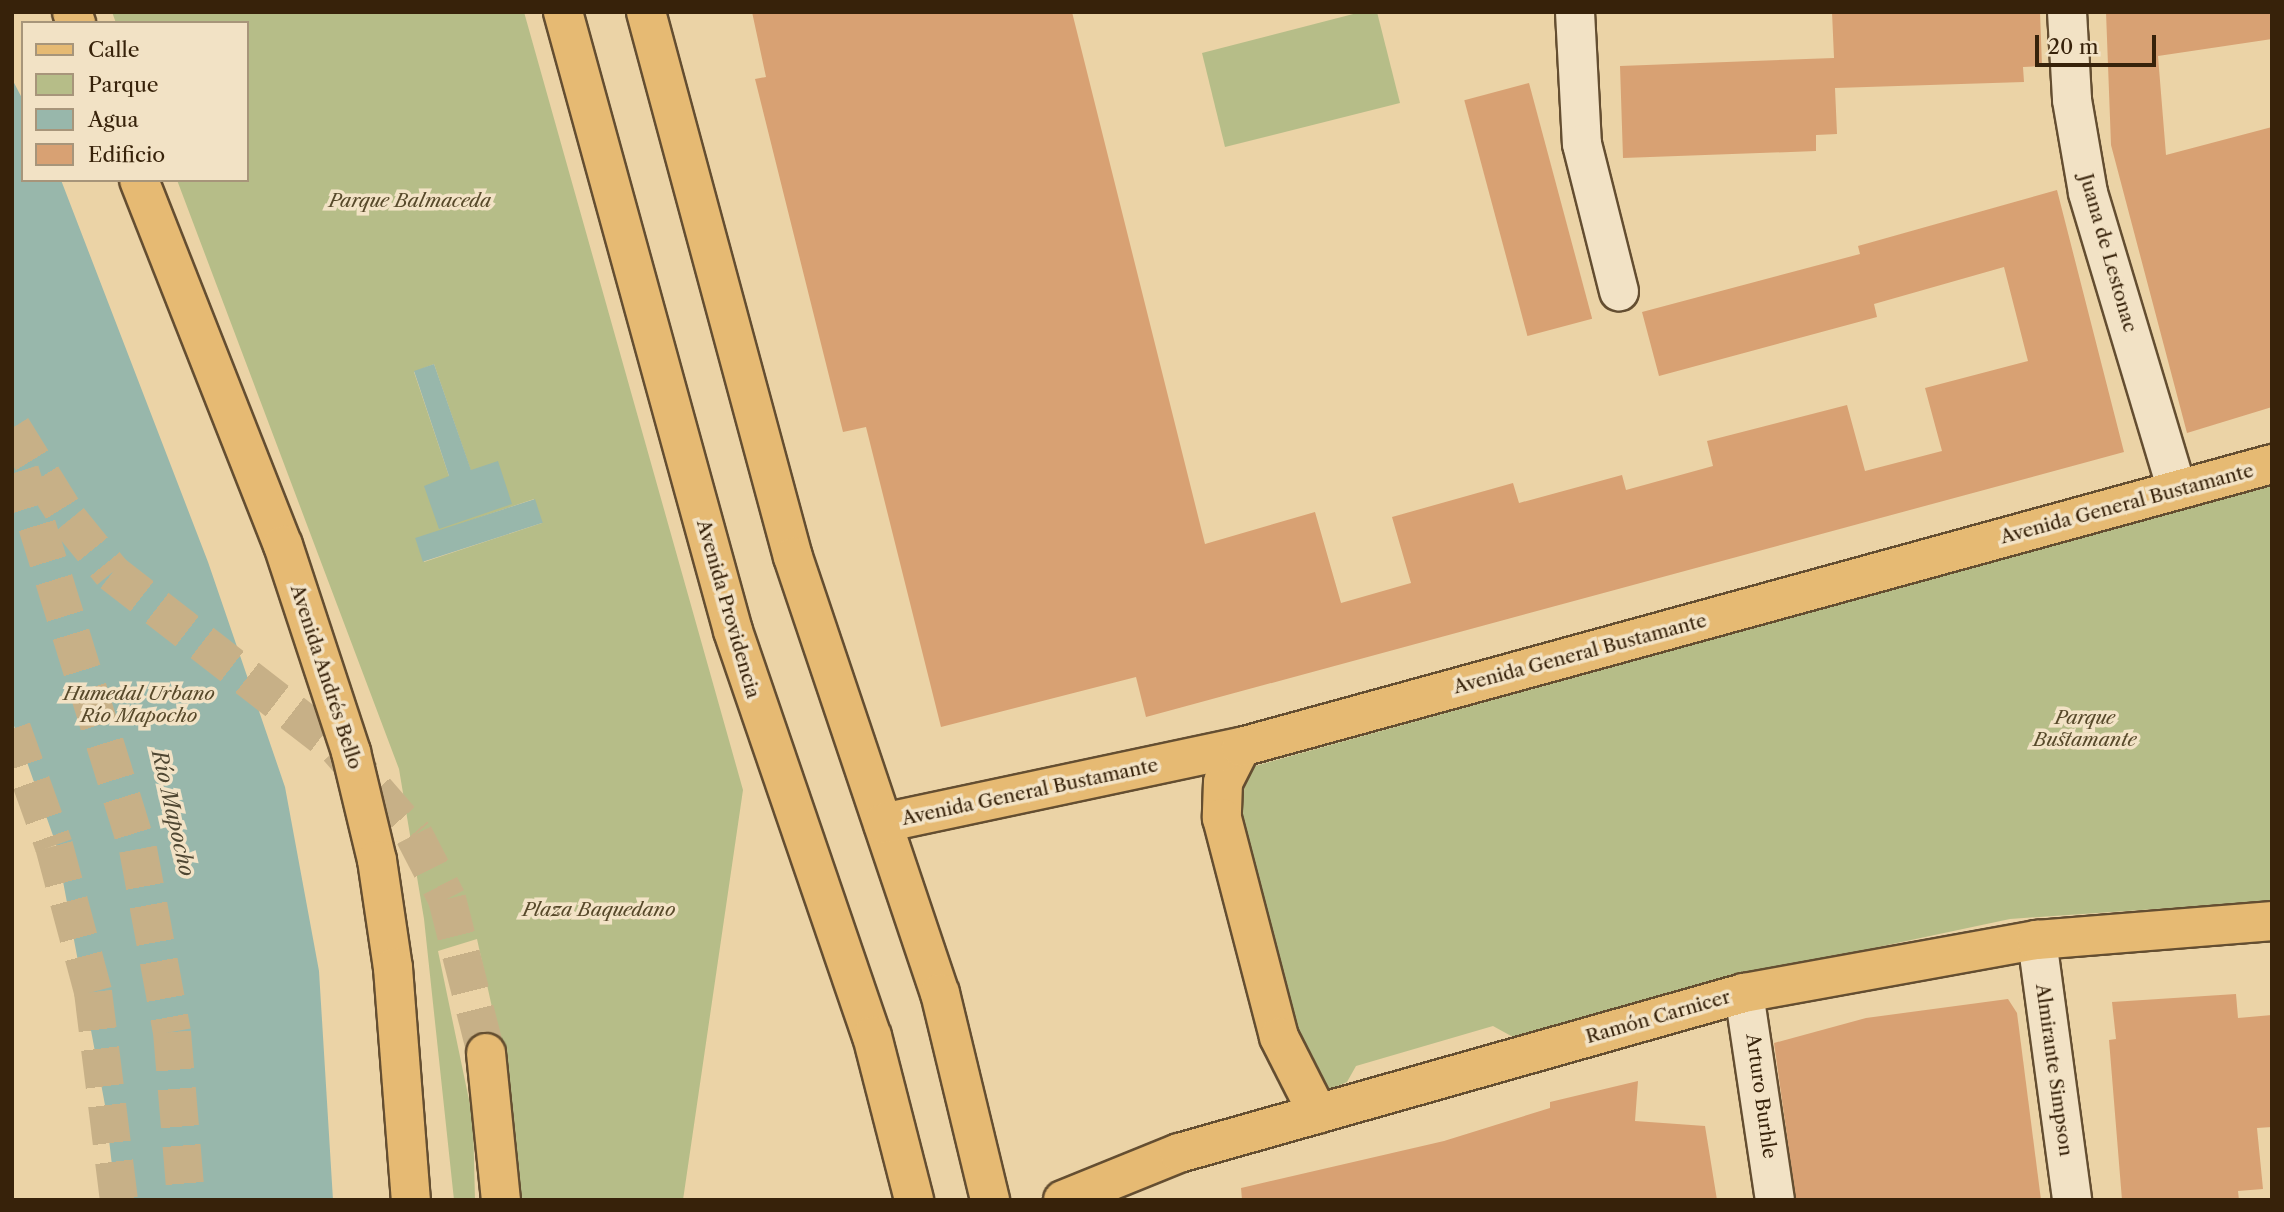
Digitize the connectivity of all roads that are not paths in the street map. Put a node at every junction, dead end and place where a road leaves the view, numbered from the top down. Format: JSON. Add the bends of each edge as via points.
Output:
{"nodes":[{"id":1,"x":563,"y":12,"type":"edge"},
{"id":2,"x":646,"y":12,"type":"edge"},
{"id":3,"x":1575,"y":12,"type":"edge"},
{"id":4,"x":2067,"y":12,"type":"edge"},
{"id":5,"x":140,"y":182,"type":"edge"},
{"id":6,"x":1619,"y":291,"type":"dead end"},
{"id":7,"x":2272,"y":464,"type":"edge"},
{"id":8,"x":2177,"y":489,"type":"junction"},
{"id":9,"x":1241,"y":747,"type":"junction"},
{"id":10,"x":883,"y":823,"type":"junction"},
{"id":11,"x":2272,"y":921,"type":"edge"},
{"id":12,"x":2037,"y":940,"type":"junction"},
{"id":13,"x":1744,"y":993,"type":"junction"},
{"id":14,"x":486,"y":1053,"type":"tunnel mouth"},
{"id":15,"x":1318,"y":1114,"type":"junction"},
{"id":16,"x":411,"y":1200,"type":"edge"},
{"id":17,"x":501,"y":1200,"type":"edge"},
{"id":18,"x":914,"y":1200,"type":"edge"},
{"id":19,"x":990,"y":1200,"type":"edge"},
{"id":20,"x":1063,"y":1200,"type":"edge"},
{"id":21,"x":1775,"y":1200,"type":"edge"},
{"id":22,"x":2072,"y":1200,"type":"edge"}],
"edges":[{"from":1,"to":18,"type":"main road","name":"Avenida Providencia","via":[[733,631],[868,1023]]},
{"from":2,"to":10,"type":"main road","via":[[793,557]]},
{"from":3,"to":6,"type":"street","via":[[1582,144]]},
{"from":4,"to":8,"type":"street","name":"Juana de Lestonac","via":[[2072,100],[2088,193]]},
{"from":5,"to":16,"type":"main road","name":"Avenida Andrés Bello","via":[[283,545],[351,752],[377,860],[393,968]]},
{"from":7,"to":8,"type":"main road","name":"Avenida General Bustamante"},
{"from":8,"to":9,"type":"main road","name":"Avenida General Bustamante"},
{"from":9,"to":10,"type":"main road","name":"Avenida General Bustamante"},
{"from":9,"to":15,"type":"main road","via":[[1223,782],[1222,818],[1279,1037]]},
{"from":10,"to":19,"type":"main road","via":[[940,992]]},
{"from":11,"to":12,"type":"main road","name":"Ramón Carnicer"},
{"from":12,"to":13,"type":"main road","name":"Ramón Carnicer"},
{"from":12,"to":22,"type":"street","name":"Almirante Simpson"},
{"from":13,"to":15,"type":"main road","name":"Ramón Carnicer"},
{"from":13,"to":21,"type":"street","name":"Arturo Burhle"},
{"from":14,"to":17,"type":"main road"},
{"from":15,"to":20,"type":"main road","name":"Ramón Carnicer","via":[[1180,1153]]}]}
